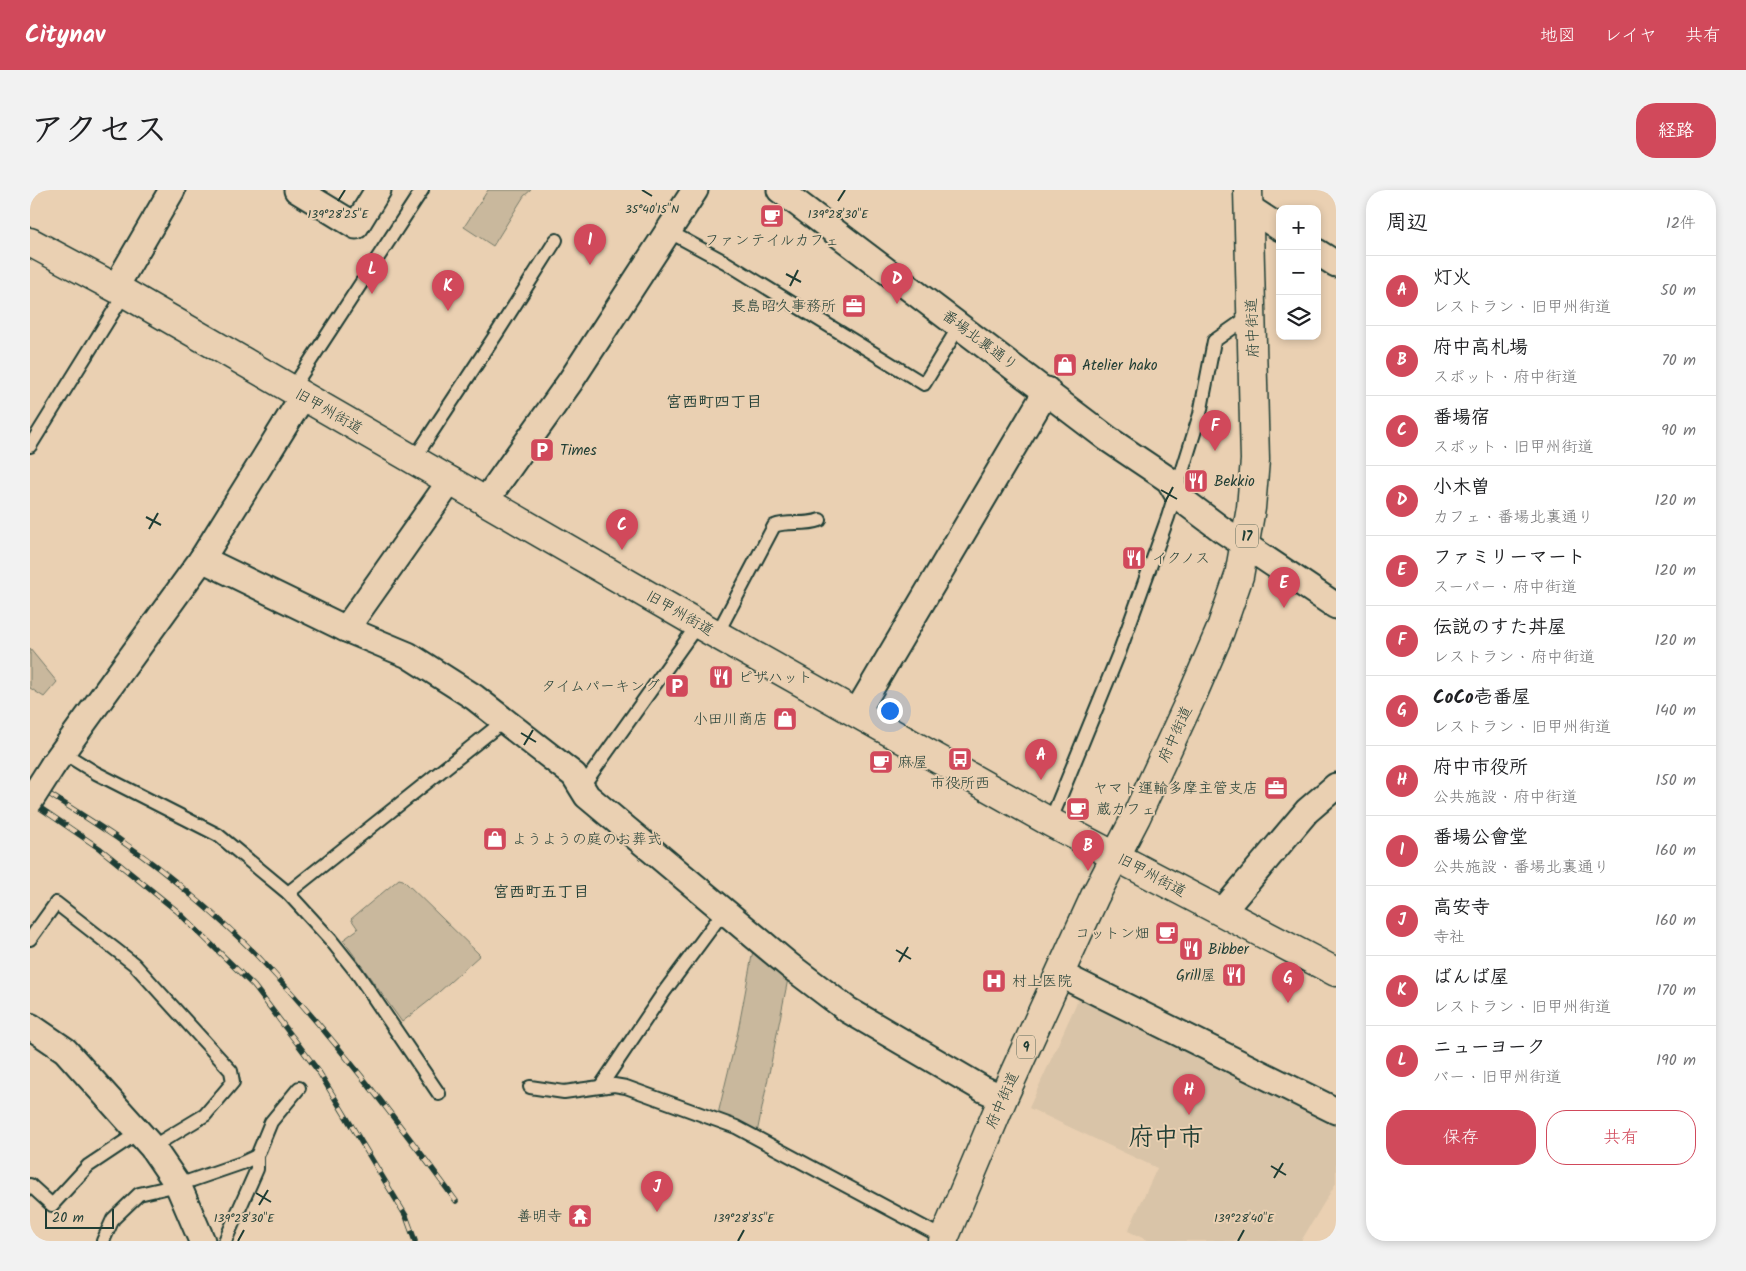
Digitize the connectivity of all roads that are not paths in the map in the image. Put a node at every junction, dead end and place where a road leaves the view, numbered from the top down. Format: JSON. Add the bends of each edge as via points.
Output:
{"nodes":[{"id":1,"x":172,"y":190,"type":"edge"},
{"id":2,"x":297,"y":190,"type":"edge"},
{"id":3,"x":378,"y":190,"type":"edge"},
{"id":4,"x":422,"y":190,"type":"edge"},
{"id":5,"x":694,"y":190,"type":"edge"},
{"id":6,"x":780,"y":190,"type":"edge"},
{"id":7,"x":1248,"y":199,"type":"edge"},
{"id":8,"x":1276,"y":224,"type":"edge"},
{"id":9,"x":668,"y":231,"type":"junction"},
{"id":10,"x":556,"y":240,"type":"dead end"},
{"id":11,"x":30,"y":242,"type":"edge"},
{"id":12,"x":1321,"y":255,"type":"edge"},
{"id":13,"x":1336,"y":264,"type":"edge"},
{"id":14,"x":120,"y":291,"type":"junction"},
{"id":15,"x":1251,"y":314,"type":"junction"},
{"id":16,"x":960,"y":325,"type":"junction"},
{"id":17,"x":1046,"y":390,"type":"junction"},
{"id":18,"x":297,"y":393,"type":"junction"},
{"id":19,"x":30,"y":446,"type":"edge"},
{"id":20,"x":414,"y":459,"type":"junction"},
{"id":21,"x":451,"y":480,"type":"junction"},
{"id":22,"x":1176,"y":492,"type":"junction"},
{"id":23,"x":486,"y":500,"type":"junction"},
{"id":24,"x":820,"y":520,"type":"dead end"},
{"id":25,"x":1245,"y":545,"type":"junction"},
{"id":26,"x":202,"y":559,"type":"junction"},
{"id":27,"x":1336,"y":606,"type":"edge"},
{"id":28,"x":346,"y":629,"type":"junction"},
{"id":29,"x":708,"y":629,"type":"junction"},
{"id":30,"x":857,"y":712,"type":"junction"},
{"id":31,"x":504,"y":721,"type":"junction"},
{"id":32,"x":58,"y":759,"type":"junction"},
{"id":33,"x":582,"y":786,"type":"junction"},
{"id":34,"x":1336,"y":786,"type":"edge"},
{"id":35,"x":30,"y":801,"type":"edge"},
{"id":36,"x":1050,"y":822,"type":"junction"},
{"id":37,"x":1116,"y":856,"type":"junction"},
{"id":38,"x":288,"y":893,"type":"junction"},
{"id":39,"x":724,"y":911,"type":"junction"},
{"id":40,"x":1222,"y":912,"type":"junction"},
{"id":41,"x":30,"y":939,"type":"edge"},
{"id":42,"x":1336,"y":972,"type":"edge"},
{"id":43,"x":1060,"y":974,"type":"junction"},
{"id":44,"x":30,"y":1026,"type":"edge"},
{"id":45,"x":530,"y":1087,"type":"dead end"},
{"id":46,"x":600,"y":1087,"type":"junction"},
{"id":47,"x":299,"y":1088,"type":"dead end"},
{"id":48,"x":439,"y":1094,"type":"dead end"},
{"id":49,"x":1003,"y":1098,"type":"junction"},
{"id":50,"x":1335,"y":1107,"type":"edge"},
{"id":51,"x":146,"y":1140,"type":"junction"},
{"id":52,"x":257,"y":1156,"type":"junction"},
{"id":53,"x":30,"y":1185,"type":"edge"},
{"id":54,"x":178,"y":1185,"type":"junction"},
{"id":55,"x":944,"y":1240,"type":"edge"},
{"id":56,"x":103,"y":1241,"type":"edge"},
{"id":57,"x":202,"y":1241,"type":"edge"},
{"id":58,"x":226,"y":1241,"type":"edge"}],
"edges":[{"from":1,"to":14,"type":"street"},
{"from":2,"to":3,"type":"street","via":[[356,226]]},
{"from":4,"to":18,"type":"lane"},
{"from":5,"to":9,"type":"street"},
{"from":6,"to":16,"type":"street","name":"番場北裏通り"},
{"from":7,"to":8,"type":"street"},
{"from":7,"to":15,"type":"main road","name":"府中街道","number":"17"},
{"from":9,"to":16,"type":"lane","via":[[725,262],[924,384]]},
{"from":9,"to":23,"type":"street","via":[[570,382]]},
{"from":10,"to":20,"type":"lane"},
{"from":11,"to":14,"type":"main road","name":"旧甲州街道"},
{"from":12,"to":13,"type":"street"},
{"from":14,"to":18,"type":"main road","name":"旧甲州街道"},
{"from":14,"to":19,"type":"lane"},
{"from":15,"to":22,"type":"lane","via":[[1214,341],[1200,414]]},
{"from":15,"to":25,"type":"main road","name":"府中街道","number":"17","via":[[1255,460]]},
{"from":16,"to":17,"type":"street","name":"番場北裏通り"},
{"from":17,"to":22,"type":"street","name":"番場北裏通り","via":[[1114,443],[1169,480]]},
{"from":17,"to":30,"type":"street"},
{"from":18,"to":20,"type":"main road","name":"旧甲州街道"},
{"from":18,"to":26,"type":"street"},
{"from":20,"to":21,"type":"main road","name":"旧甲州街道"},
{"from":21,"to":23,"type":"main road","name":"旧甲州街道"},
{"from":21,"to":28,"type":"street"},
{"from":22,"to":25,"type":"street","name":"番場北裏通り"},
{"from":22,"to":36,"type":"lane","via":[[1119,653]]},
{"from":23,"to":29,"type":"main road","name":"旧甲州街道"},
{"from":24,"to":29,"type":"lane","via":[[774,526]]},
{"from":25,"to":27,"type":"street","name":"番場北裏通り"},
{"from":25,"to":37,"type":"main road","name":"府中街道","number":"17","via":[[1239,576],[1220,631]]},
{"from":26,"to":28,"type":"street"},
{"from":26,"to":32,"type":"street"},
{"from":28,"to":31,"type":"street","via":[[408,655],[474,697]]},
{"from":29,"to":30,"type":"main road","name":"旧甲州街道"},
{"from":29,"to":33,"type":"lane"},
{"from":30,"to":36,"type":"main road","name":"旧甲州街道"},
{"from":31,"to":33,"type":"street","via":[[574,775]]},
{"from":31,"to":38,"type":"lane"},
{"from":32,"to":35,"type":"street","bridge":true},
{"from":32,"to":38,"type":"lane","via":[[96,773],[218,834]]},
{"from":33,"to":39,"type":"street","via":[[587,796]]},
{"from":34,"to":40,"type":"street","via":[[1307,811]]},
{"from":36,"to":37,"type":"main road","name":"旧甲州街道"},
{"from":37,"to":40,"type":"main road","name":"旧甲州街道"},
{"from":37,"to":43,"type":"main road","name":"府中街道","number":"9"},
{"from":38,"to":48,"type":"lane","via":[[357,973]]},
{"from":39,"to":46,"type":"lane"},
{"from":39,"to":49,"type":"street","via":[[848,1010]]},
{"from":40,"to":42,"type":"main road","name":"旧甲州街道"},
{"from":41,"to":51,"type":"lane","via":[[56,903],[134,964],[231,1071],[233,1082],[205,1115]]},
{"from":43,"to":49,"type":"main road","name":"府中街道","number":"9"},
{"from":43,"to":50,"type":"street"},
{"from":44,"to":51,"type":"street","via":[[65,1050]]},
{"from":45,"to":46,"type":"lane","via":[[564,1092]]},
{"from":46,"to":55,"type":"lane","via":[[626,1087],[736,1127]]},
{"from":47,"to":52,"type":"lane","via":[[271,1122]]},
{"from":49,"to":55,"type":"main road","name":"府中街道","number":"9"},
{"from":51,"to":53,"type":"lane","via":[[88,1166],[52,1205]]},
{"from":51,"to":54,"type":"street"},
{"from":52,"to":54,"type":"lane"},
{"from":52,"to":58,"type":"lane","via":[[257,1169]]},
{"from":54,"to":56,"type":"lane","via":[[139,1194],[113,1219]]},
{"from":54,"to":57,"type":"street"}]}
